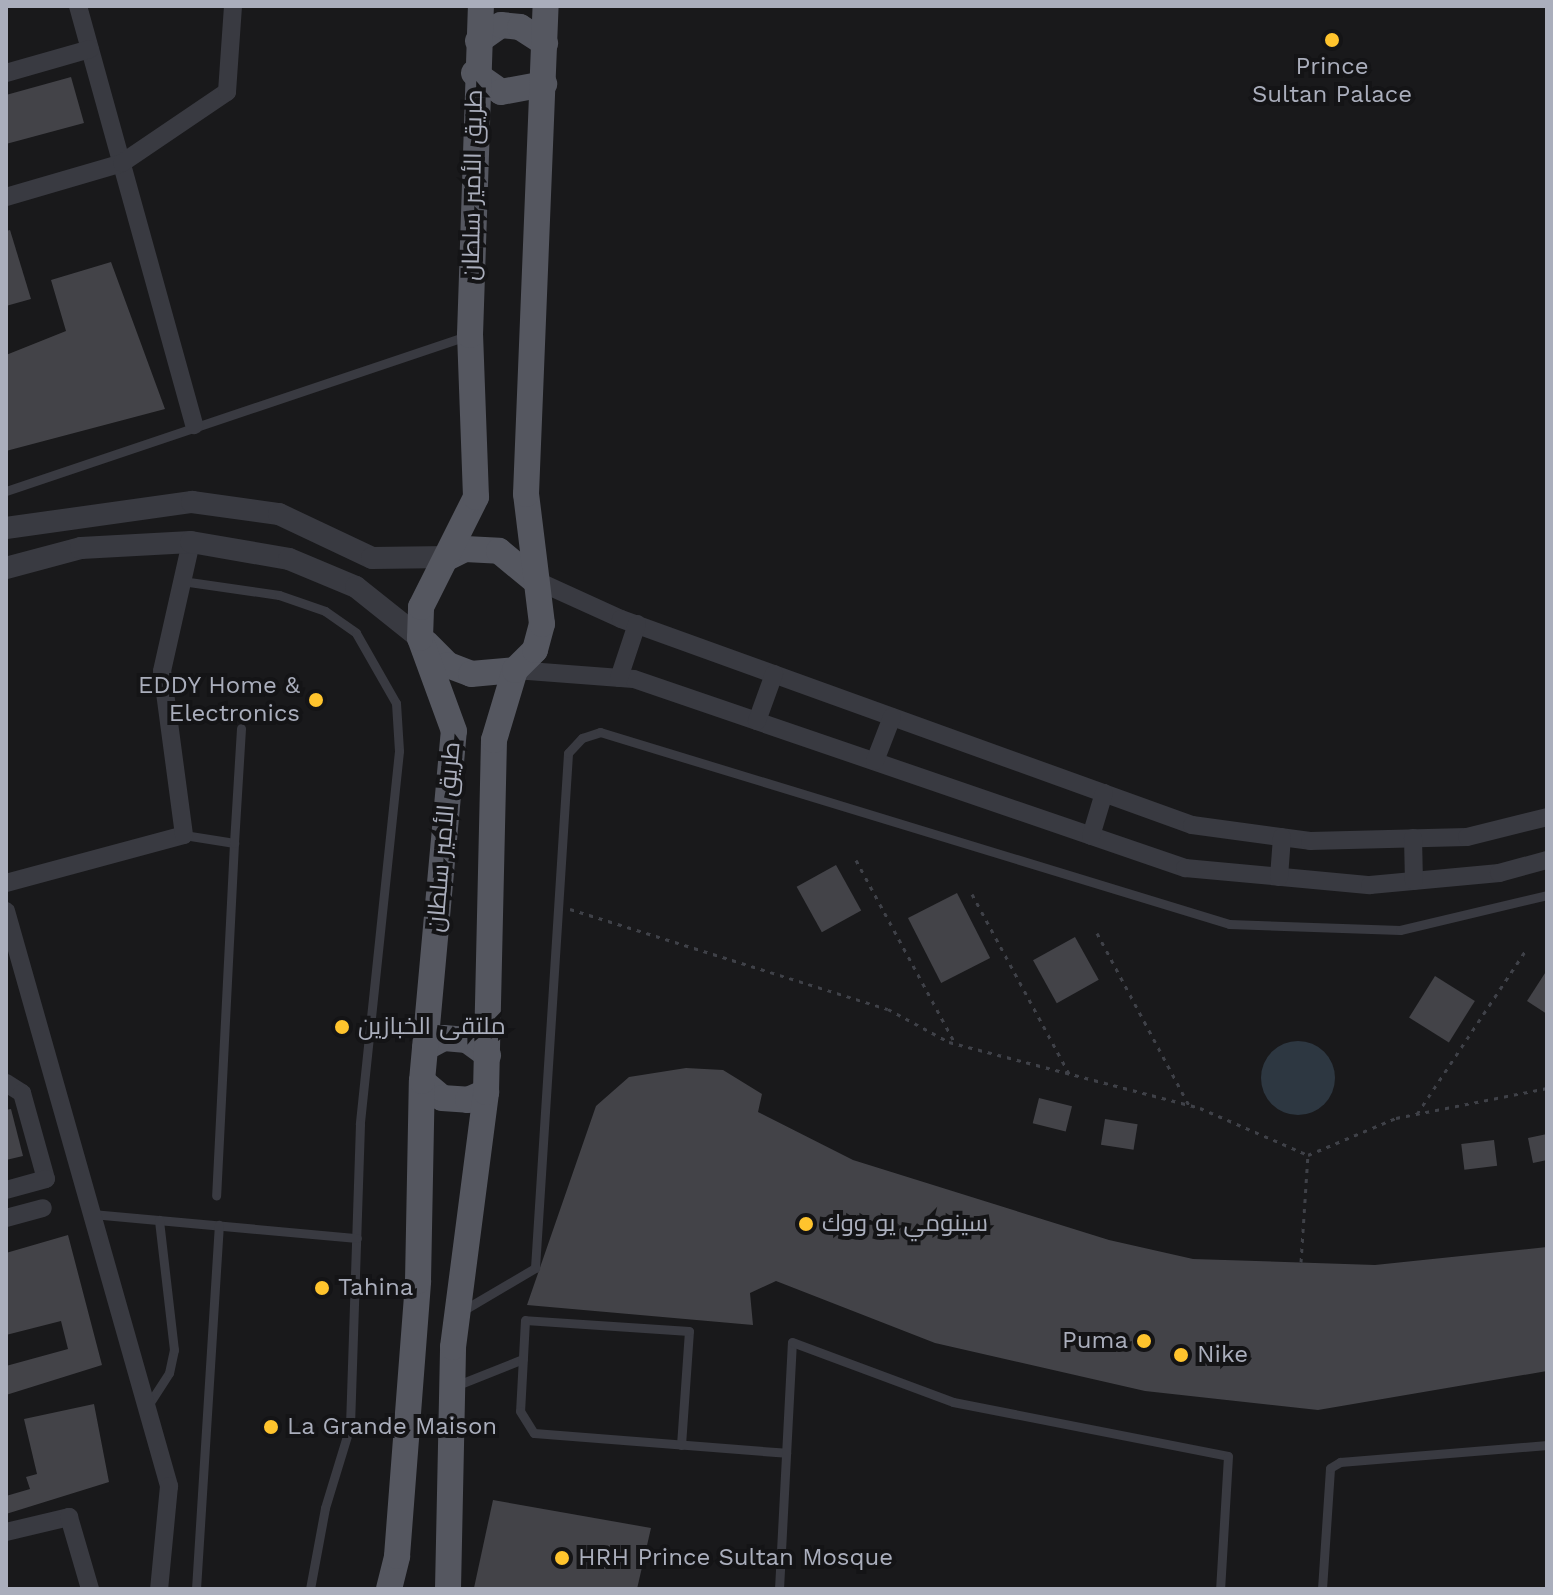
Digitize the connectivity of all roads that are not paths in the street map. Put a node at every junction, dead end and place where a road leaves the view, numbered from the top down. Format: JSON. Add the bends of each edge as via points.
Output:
{"nodes":[{"id":1,"x":78,"y":6,"type":"edge"},
{"id":2,"x":233,"y":6,"type":"edge"},
{"id":3,"x":481,"y":6,"type":"edge"},
{"id":4,"x":546,"y":6,"type":"edge"},
{"id":5,"x":478,"y":41,"type":"junction"},
{"id":6,"x":545,"y":43,"type":"junction"},
{"id":7,"x":90,"y":49,"type":"junction"},
{"id":8,"x":6,"y":73,"type":"edge"},
{"id":9,"x":474,"y":73,"type":"junction"},
{"id":10,"x":544,"y":84,"type":"junction"},
{"id":11,"x":122,"y":163,"type":"junction"},
{"id":12,"x":6,"y":197,"type":"edge"},
{"id":13,"x":470,"y":335,"type":"junction"},
{"id":14,"x":194,"y":425,"type":"junction"},
{"id":15,"x":6,"y":491,"type":"edge"},
{"id":16,"x":6,"y":528,"type":"edge"},
{"id":17,"x":191,"y":542,"type":"junction"},
{"id":18,"x":449,"y":557,"type":"junction"},
{"id":19,"x":6,"y":568,"type":"edge"},
{"id":20,"x":533,"y":579,"type":"junction"},
{"id":21,"x":182,"y":581,"type":"junction"},
{"id":22,"x":637,"y":624,"type":"junction"},
{"id":23,"x":420,"y":638,"type":"junction"},
{"id":24,"x":515,"y":670,"type":"junction"},
{"id":25,"x":774,"y":674,"type":"junction"},
{"id":26,"x":619,"y":678,"type":"junction"},
{"id":27,"x":892,"y":717,"type":"junction"},
{"id":28,"x":757,"y":721,"type":"junction"},
{"id":29,"x":241,"y":728,"type":"dead end"},
{"id":30,"x":875,"y":761,"type":"junction"},
{"id":31,"x":1104,"y":793,"type":"junction"},
{"id":32,"x":1547,"y":817,"type":"edge"},
{"id":33,"x":184,"y":835,"type":"junction"},
{"id":34,"x":1091,"y":836,"type":"junction"},
{"id":35,"x":1282,"y":837,"type":"junction"},
{"id":36,"x":1413,"y":838,"type":"junction"},
{"id":37,"x":234,"y":843,"type":"junction"},
{"id":38,"x":1547,"y":860,"type":"edge"},
{"id":39,"x":1279,"y":877,"type":"junction"},
{"id":40,"x":1414,"y":881,"type":"junction"},
{"id":41,"x":6,"y":883,"type":"edge"},
{"id":42,"x":1547,"y":895,"type":"edge"},
{"id":43,"x":6,"y":911,"type":"edge"},
{"id":44,"x":425,"y":1048,"type":"junction"},
{"id":45,"x":488,"y":1055,"type":"junction"},
{"id":46,"x":422,"y":1081,"type":"junction"},
{"id":47,"x":6,"y":1083,"type":"edge"},
{"id":48,"x":486,"y":1092,"type":"junction"},
{"id":49,"x":6,"y":1190,"type":"edge"},
{"id":50,"x":216,"y":1196,"type":"dead end"},
{"id":51,"x":43,"y":1208,"type":"dead end"},
{"id":52,"x":92,"y":1214,"type":"junction"},
{"id":53,"x":6,"y":1218,"type":"edge"},
{"id":54,"x":159,"y":1220,"type":"junction"},
{"id":55,"x":219,"y":1225,"type":"junction"},
{"id":56,"x":357,"y":1238,"type":"junction"},
{"id":57,"x":457,"y":1314,"type":"junction"},
{"id":58,"x":523,"y":1359,"type":"junction"},
{"id":59,"x":452,"y":1387,"type":"junction"},
{"id":60,"x":147,"y":1407,"type":"junction"},
{"id":61,"x":681,"y":1445,"type":"junction"},
{"id":62,"x":1547,"y":1445,"type":"edge"},
{"id":63,"x":786,"y":1453,"type":"junction"},
{"id":64,"x":6,"y":1532,"type":"edge"},
{"id":65,"x":90,"y":1589,"type":"edge"},
{"id":66,"x":159,"y":1589,"type":"edge"},
{"id":67,"x":196,"y":1589,"type":"edge"},
{"id":68,"x":310,"y":1589,"type":"edge"},
{"id":69,"x":389,"y":1589,"type":"edge"},
{"id":70,"x":448,"y":1589,"type":"edge"},
{"id":71,"x":779,"y":1589,"type":"edge"},
{"id":72,"x":1220,"y":1589,"type":"edge"},
{"id":73,"x":1322,"y":1589,"type":"edge"}],
"edges":[{"from":1,"to":7,"type":"street"},
{"from":2,"to":11,"type":"street","via":[[227,92]]},
{"from":3,"to":5,"type":"main road","name":"طريق الأمير سلطان"},
{"from":4,"to":6,"type":"main road","name":"طريق الأمير سلطان"},
{"from":5,"to":6,"type":"main road","via":[[501,25],[520,27]]},
{"from":5,"to":9,"type":"main road","name":"طريق الأمير سلطان"},
{"from":6,"to":10,"type":"main road","name":"طريق الأمير سلطان"},
{"from":7,"to":8,"type":"street"},
{"from":7,"to":11,"type":"street"},
{"from":9,"to":10,"type":"main road","via":[[501,92]]},
{"from":9,"to":13,"type":"main road","name":"طريق الأمير سلطان"},
{"from":10,"to":20,"type":"main road","name":"طريق الأمير سلطان","via":[[526,494]]},
{"from":11,"to":12,"type":"street"},
{"from":11,"to":14,"type":"street"},
{"from":13,"to":14,"type":"lane"},
{"from":13,"to":18,"type":"main road","name":"طريق الأمير سلطان","via":[[476,497]]},
{"from":14,"to":15,"type":"lane"},
{"from":16,"to":18,"type":"street","via":[[96,511],[192,502],[279,514],[372,558]]},
{"from":17,"to":19,"type":"street","via":[[81,548]]},
{"from":17,"to":21,"type":"street"},
{"from":17,"to":23,"type":"street","via":[[289,559],[356,587]]},
{"from":18,"to":20,"type":"main road","via":[[465,549],[499,551]]},
{"from":18,"to":23,"type":"main road","name":"طريق الأمير سلطان","via":[[427,585]]},
{"from":20,"to":22,"type":"street"},
{"from":20,"to":24,"type":"main road","name":"طريق الأمير سلطان","via":[[542,624],[535,650]]},
{"from":21,"to":33,"type":"street","via":[[162,671]]},
{"from":21,"to":56,"type":"lane","via":[[279,595],[325,611],[356,633],[396,703],[399,751],[360,1124]]},
{"from":22,"to":25,"type":"street"},
{"from":22,"to":26,"type":"street"},
{"from":23,"to":24,"type":"main road","via":[[448,665],[471,674]]},
{"from":23,"to":44,"type":"main road","name":"طريق الأمير سلطان","via":[[454,731]]},
{"from":24,"to":26,"type":"street"},
{"from":24,"to":45,"type":"main road","name":"طريق الأمير سلطان","via":[[494,740]]},
{"from":25,"to":27,"type":"street"},
{"from":25,"to":28,"type":"street"},
{"from":26,"to":28,"type":"street"},
{"from":27,"to":30,"type":"street"},
{"from":27,"to":31,"type":"street"},
{"from":28,"to":30,"type":"street"},
{"from":29,"to":37,"type":"lane"},
{"from":30,"to":34,"type":"street"},
{"from":31,"to":34,"type":"street"},
{"from":31,"to":35,"type":"street","via":[[1192,825]]},
{"from":32,"to":36,"type":"street","via":[[1467,837]]},
{"from":33,"to":37,"type":"lane"},
{"from":33,"to":41,"type":"street"},
{"from":34,"to":39,"type":"street","via":[[1185,868]]},
{"from":35,"to":36,"type":"street"},
{"from":35,"to":39,"type":"street"},
{"from":36,"to":40,"type":"street"},
{"from":37,"to":50,"type":"lane"},
{"from":38,"to":40,"type":"street","via":[[1499,873]]},
{"from":39,"to":40,"type":"street","via":[[1370,885]]},
{"from":42,"to":57,"type":"lane","via":[[1400,930],[1229,924],[600,732],[582,738],[568,753],[535,1268]]},
{"from":43,"to":52,"type":"street"},
{"from":44,"to":45,"type":"main road","via":[[444,1038],[467,1040]]},
{"from":44,"to":46,"type":"main road","name":"طريق الأمير سلطان"},
{"from":45,"to":48,"type":"main road","name":"طريق الأمير سلطان"},
{"from":46,"to":48,"type":"main road","via":[[442,1098],[468,1100]]},
{"from":46,"to":69,"type":"main road","name":"طريق الأمير سلطان","via":[[417,1297],[397,1556]]},
{"from":47,"to":49,"type":"street","via":[[22,1093],[46,1179]]},
{"from":48,"to":57,"type":"main road","name":"طريق الأمير سلطان"},
{"from":51,"to":53,"type":"street"},
{"from":52,"to":54,"type":"lane"},
{"from":52,"to":60,"type":"street"},
{"from":54,"to":55,"type":"lane"},
{"from":54,"to":60,"type":"lane","via":[[174,1350],[169,1373]]},
{"from":55,"to":56,"type":"lane"},
{"from":55,"to":67,"type":"lane"},
{"from":56,"to":68,"type":"lane","via":[[350,1426],[325,1508]]},
{"from":57,"to":59,"type":"main road","name":"طريق الأمير سلطان"},
{"from":58,"to":59,"type":"lane"},
{"from":58,"to":61,"type":"lane","via":[[520,1411],[534,1433]]},
{"from":58,"to":61,"type":"lane","via":[[525,1320],[689,1331]]},
{"from":59,"to":70,"type":"main road","name":"طريق الأمير سلطان"},
{"from":60,"to":66,"type":"street","via":[[169,1486]]},
{"from":61,"to":63,"type":"lane"},
{"from":62,"to":73,"type":"lane","via":[[1340,1462],[1330,1468]]},
{"from":63,"to":71,"type":"lane"},
{"from":63,"to":72,"type":"lane","via":[[792,1342],[943,1400],[1032,1423],[1228,1456]]},
{"from":64,"to":65,"type":"street","via":[[69,1517]]}]}
